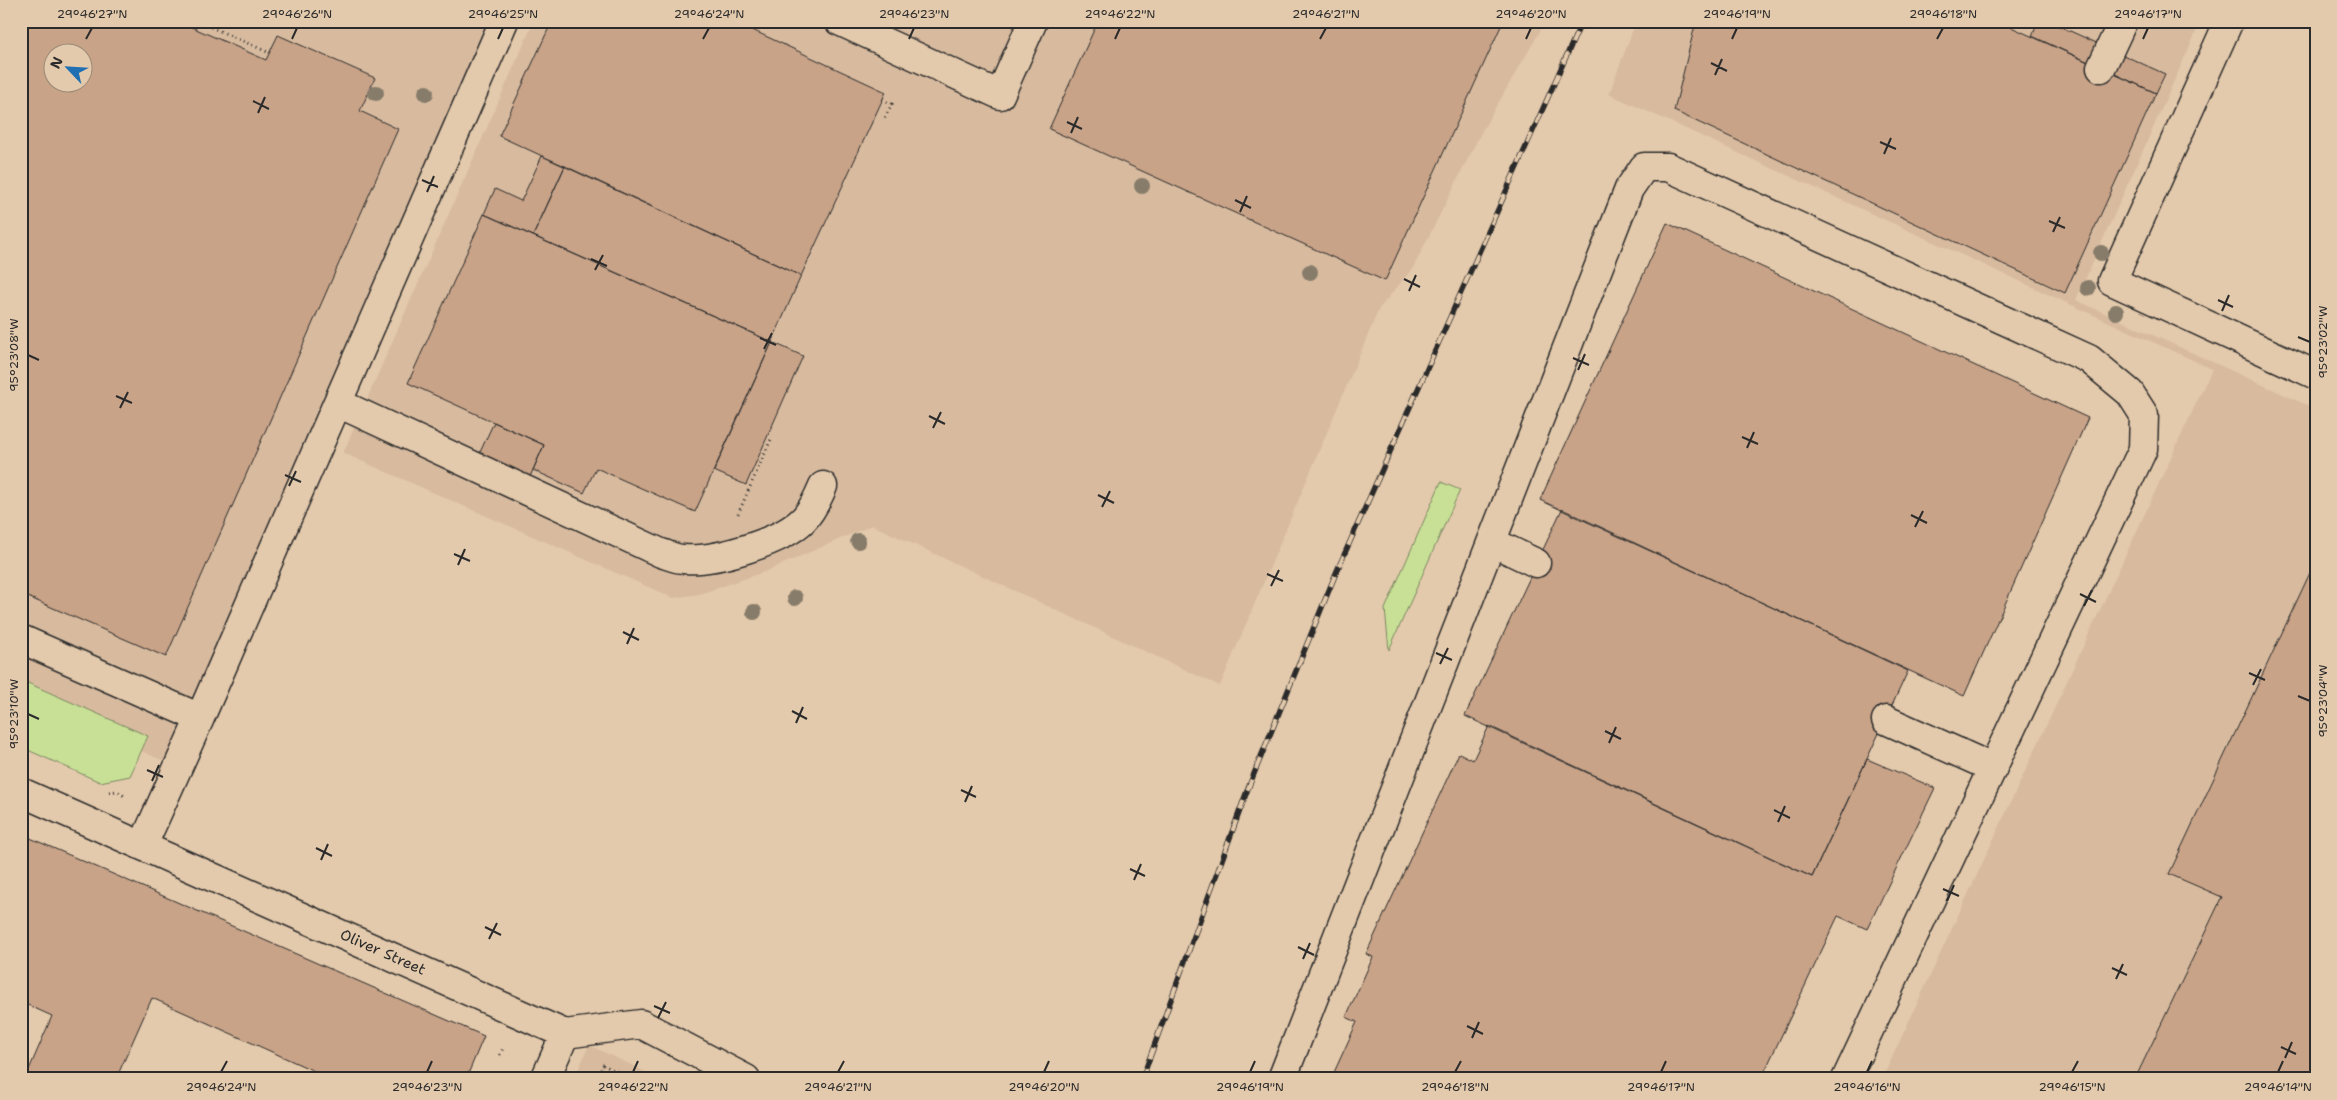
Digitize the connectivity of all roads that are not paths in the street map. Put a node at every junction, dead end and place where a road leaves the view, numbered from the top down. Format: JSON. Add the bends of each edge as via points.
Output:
{"nodes":[{"id":1,"x":504,"y":21,"type":"edge"},
{"id":2,"x":839,"y":21,"type":"edge"},
{"id":3,"x":1033,"y":21,"type":"edge"},
{"id":4,"x":2123,"y":21,"type":"edge"},
{"id":5,"x":2229,"y":21,"type":"edge"},
{"id":6,"x":2101,"y":68,"type":"dead end"},
{"id":7,"x":2316,"y":375,"type":"edge"},
{"id":8,"x":338,"y":403,"type":"junction"},
{"id":9,"x":823,"y":486,"type":"dead end"},
{"id":10,"x":1492,"y":542,"type":"junction"},
{"id":11,"x":1536,"y":563,"type":"dead end"},
{"id":12,"x":21,"y":639,"type":"edge"},
{"id":13,"x":200,"y":718,"type":"junction"},
{"id":14,"x":1886,"y":720,"type":"dead end"},
{"id":15,"x":1993,"y":768,"type":"junction"},
{"id":16,"x":21,"y":792,"type":"edge"},
{"id":17,"x":143,"y":845,"type":"junction"},
{"id":18,"x":565,"y":1034,"type":"junction"},
{"id":19,"x":544,"y":1079,"type":"edge"},
{"id":20,"x":746,"y":1079,"type":"edge"},
{"id":21,"x":1282,"y":1079,"type":"edge"},
{"id":22,"x":1846,"y":1079,"type":"edge"}],
"edges":[{"from":1,"to":8,"type":"street"},
{"from":2,"to":3,"type":"street","via":[[1000,95]]},
{"from":4,"to":6,"type":"street"},
{"from":5,"to":7,"type":"street","via":[[2112,281]]},
{"from":8,"to":9,"type":"street","via":[[661,554],[683,559],[719,557],[772,539],[803,520]]},
{"from":8,"to":13,"type":"street"},
{"from":10,"to":11,"type":"street"},
{"from":10,"to":15,"type":"street","via":[[1629,188],[1644,167],[1668,167],[1677,171],[2089,359],[2130,393],[2144,415],[2143,449]]},
{"from":10,"to":21,"type":"street"},
{"from":12,"to":13,"type":"street"},
{"from":13,"to":17,"type":"street"},
{"from":14,"to":15,"type":"street"},
{"from":15,"to":22,"type":"street"},
{"from":16,"to":17,"type":"street","name":"Oliver Street"},
{"from":17,"to":18,"type":"street","name":"Oliver Street"},
{"from":18,"to":19,"type":"street"},
{"from":18,"to":20,"type":"street","via":[[641,1024]]}]}
